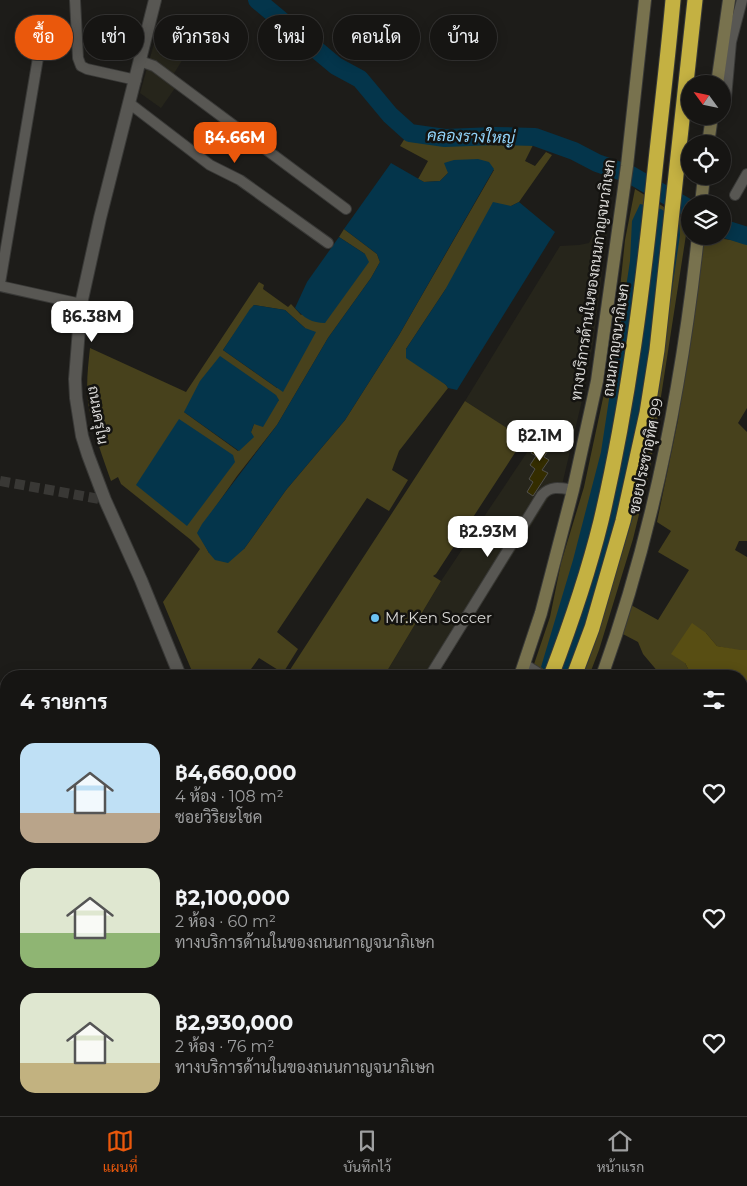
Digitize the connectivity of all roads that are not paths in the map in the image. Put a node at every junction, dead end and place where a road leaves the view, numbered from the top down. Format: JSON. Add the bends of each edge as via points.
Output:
{"nodes":[{"id":1,"x":75,"y":0,"type":"edge"},
{"id":2,"x":155,"y":0,"type":"edge"},
{"id":3,"x":645,"y":0,"type":"edge"},
{"id":4,"x":673,"y":0,"type":"edge"},
{"id":5,"x":694,"y":0,"type":"edge"},
{"id":6,"x":729,"y":0,"type":"edge"},
{"id":7,"x":742,"y":0,"type":"edge"},
{"id":8,"x":727,"y":42,"type":"junction"},
{"id":9,"x":38,"y":60,"type":"edge"},
{"id":10,"x":140,"y":62,"type":"junction"},
{"id":11,"x":718,"y":75,"type":"edge"},
{"id":12,"x":726,"y":75,"type":"edge"},
{"id":13,"x":136,"y":80,"type":"junction"},
{"id":14,"x":130,"y":103,"type":"junction"},
{"id":15,"x":747,"y":174,"type":"edge"},
{"id":16,"x":735,"y":195,"type":"dead end"},
{"id":17,"x":346,"y":209,"type":"dead end"},
{"id":18,"x":328,"y":243,"type":"dead end"},
{"id":19,"x":697,"y":245,"type":"edge"},
{"id":20,"x":0,"y":284,"type":"edge"},
{"id":21,"x":81,"y":304,"type":"junction"},
{"id":22,"x":573,"y":490,"type":"junction"},
{"id":23,"x":178,"y":670,"type":"edge"},
{"id":24,"x":434,"y":670,"type":"edge"},
{"id":25,"x":522,"y":670,"type":"edge"},
{"id":26,"x":553,"y":670,"type":"edge"},
{"id":27,"x":576,"y":670,"type":"edge"},
{"id":28,"x":604,"y":670,"type":"edge"}],
"edges":[{"from":1,"to":13,"type":"street","via":[[81,66]]},
{"from":2,"to":10,"type":"street","name":"ถนนครุใน"},
{"from":3,"to":22,"type":"main road","name":"ทางบริการด้านในของถนนกาญจนาภิเษก","via":[[600,366]]},
{"from":4,"to":26,"type":"highway","name":"ถนนกาญจนาภิเษก","via":[[644,268],[622,417],[600,522]]},
{"from":5,"to":27,"type":"highway","via":[[658,350],[648,413],[623,521]]},
{"from":6,"to":8,"type":"main road"},
{"from":7,"to":8,"type":"street"},
{"from":8,"to":11,"type":"main road"},
{"from":8,"to":12,"type":"street"},
{"from":9,"to":20,"type":"street"},
{"from":10,"to":13,"type":"street","name":"ถนนครุใน"},
{"from":10,"to":17,"type":"street","via":[[154,66]]},
{"from":13,"to":14,"type":"street","name":"ถนนครุใน"},
{"from":14,"to":18,"type":"street","via":[[210,166],[240,180]]},
{"from":14,"to":21,"type":"street","name":"ถนนครุใน"},
{"from":15,"to":16,"type":"street"},
{"from":19,"to":28,"type":"main road","name":"ซอยประชาอุทิศ 99","via":[[682,358],[662,465],[631,591]]},
{"from":20,"to":21,"type":"street"},
{"from":21,"to":23,"type":"street","name":"ถนนครุใน","via":[[75,379],[82,436],[105,500]]},
{"from":22,"to":24,"type":"street","via":[[554,488],[542,495]]},
{"from":22,"to":25,"type":"main road","name":"ทางบริการด้านในของถนนกาญจนาภิเษก","via":[[541,613]]}]}
